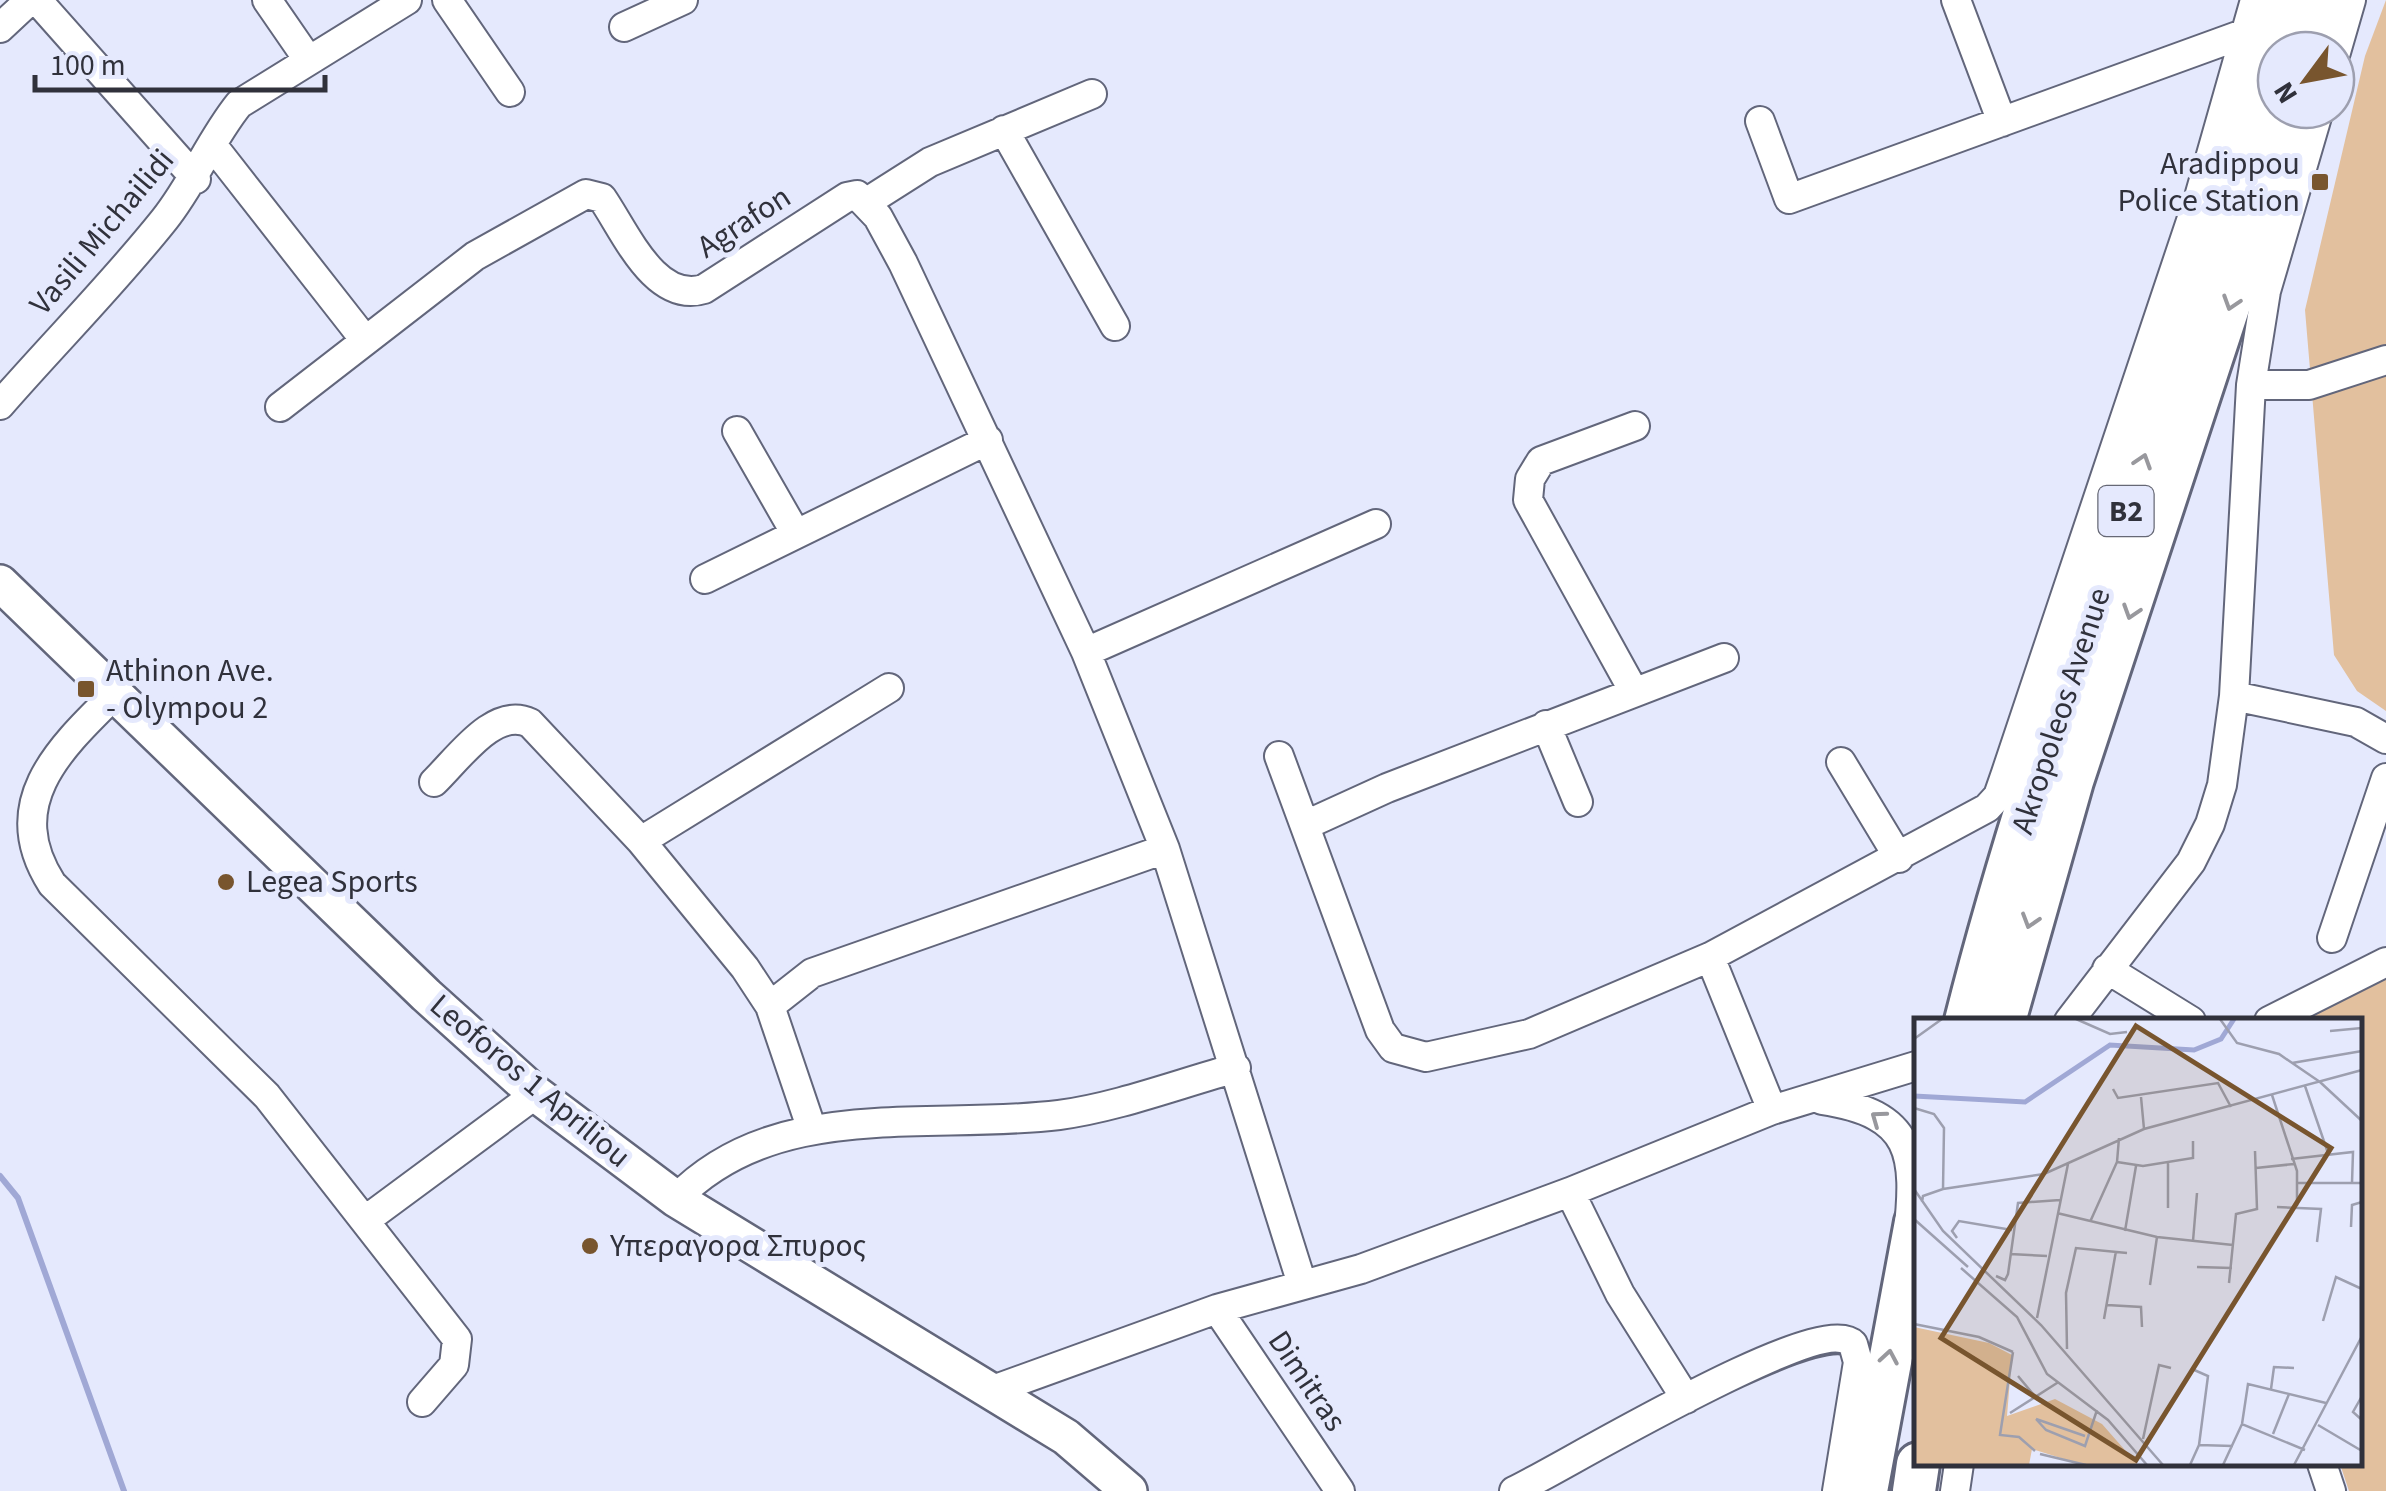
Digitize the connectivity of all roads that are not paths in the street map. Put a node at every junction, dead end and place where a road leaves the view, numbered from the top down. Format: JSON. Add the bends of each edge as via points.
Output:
{"nodes":[{"id":1,"x":30,"y":0,"type":"edge"},
{"id":2,"x":38,"y":0,"type":"edge"},
{"id":3,"x":267,"y":0,"type":"edge"},
{"id":4,"x":407,"y":0,"type":"edge"},
{"id":5,"x":447,"y":0,"type":"edge"},
{"id":6,"x":683,"y":0,"type":"edge"},
{"id":7,"x":1956,"y":0,"type":"edge"},
{"id":8,"x":2256,"y":0,"type":"edge"},
{"id":9,"x":2282,"y":0,"type":"edge"},
{"id":10,"x":2318,"y":0,"type":"edge"},
{"id":11,"x":2351,"y":0,"type":"edge"},
{"id":12,"x":624,"y":27,"type":"dead end"},
{"id":13,"x":0,"y":28,"type":"edge"},
{"id":14,"x":2311,"y":30,"type":"edge"},
{"id":15,"x":2342,"y":30,"type":"edge"},
{"id":16,"x":2246,"y":33,"type":"junction"},
{"id":17,"x":308,"y":58,"type":"junction"},
{"id":18,"x":510,"y":92,"type":"dead end"},
{"id":19,"x":1092,"y":94,"type":"dead end"},
{"id":20,"x":1760,"y":121,"type":"dead end"},
{"id":21,"x":2002,"y":122,"type":"junction"},
{"id":22,"x":1004,"y":130,"type":"junction"},
{"id":23,"x":2286,"y":130,"type":"edge"},
{"id":24,"x":2313,"y":130,"type":"edge"},
{"id":25,"x":213,"y":146,"type":"junction"},
{"id":26,"x":196,"y":178,"type":"junction"},
{"id":27,"x":868,"y":202,"type":"junction"},
{"id":28,"x":1114,"y":326,"type":"dead end"},
{"id":29,"x":365,"y":340,"type":"junction"},
{"id":30,"x":2386,"y":360,"type":"edge"},
{"id":31,"x":2250,"y":385,"type":"junction"},
{"id":32,"x":0,"y":405,"type":"edge"},
{"id":33,"x":280,"y":408,"type":"dead end"},
{"id":34,"x":1635,"y":426,"type":"dead end"},
{"id":35,"x":737,"y":431,"type":"dead end"},
{"id":36,"x":988,"y":440,"type":"junction"},
{"id":37,"x":1376,"y":524,"type":"dead end"},
{"id":38,"x":796,"y":534,"type":"junction"},
{"id":39,"x":705,"y":579,"type":"dead end"},
{"id":40,"x":0,"y":582,"type":"edge"},
{"id":41,"x":1086,"y":652,"type":"junction"},
{"id":42,"x":1724,"y":658,"type":"dead end"},
{"id":43,"x":889,"y":688,"type":"dead end"},
{"id":44,"x":1633,"y":690,"type":"junction"},
{"id":45,"x":117,"y":692,"type":"junction"},
{"id":46,"x":2234,"y":696,"type":"junction"},
{"id":47,"x":1546,"y":725,"type":"junction"},
{"id":48,"x":2386,"y":739,"type":"edge"},
{"id":49,"x":1279,"y":756,"type":"dead end"},
{"id":50,"x":1841,"y":762,"type":"dead end"},
{"id":51,"x":2386,"y":778,"type":"edge"},
{"id":52,"x":434,"y":782,"type":"dead end"},
{"id":53,"x":1578,"y":802,"type":"dead end"},
{"id":54,"x":1308,"y":824,"type":"junction"},
{"id":55,"x":642,"y":841,"type":"junction"},
{"id":56,"x":1164,"y":849,"type":"junction"},
{"id":57,"x":1899,"y":858,"type":"junction"},
{"id":58,"x":2005,"y":887,"type":"junction"},
{"id":59,"x":2332,"y":938,"type":"dead end"},
{"id":60,"x":1710,"y":957,"type":"junction"},
{"id":61,"x":2386,"y":962,"type":"edge"},
{"id":62,"x":2107,"y":969,"type":"junction"},
{"id":63,"x":770,"y":1006,"type":"junction"},
{"id":64,"x":1954,"y":1018,"type":"edge"},
{"id":65,"x":1967,"y":1018,"type":"edge"},
{"id":66,"x":2005,"y":1018,"type":"edge"},
{"id":67,"x":2072,"y":1018,"type":"edge"},
{"id":68,"x":2186,"y":1018,"type":"edge"},
{"id":69,"x":2275,"y":1018,"type":"edge"},
{"id":70,"x":1914,"y":1067,"type":"edge"},
{"id":71,"x":1236,"y":1068,"type":"junction"},
{"id":72,"x":536,"y":1094,"type":"junction"},
{"id":73,"x":1815,"y":1099,"type":"junction"},
{"id":74,"x":1772,"y":1110,"type":"junction"},
{"id":75,"x":812,"y":1130,"type":"junction"},
{"id":76,"x":1570,"y":1192,"type":"junction"},
{"id":77,"x":676,"y":1200,"type":"junction"},
{"id":78,"x":367,"y":1219,"type":"junction"},
{"id":79,"x":1914,"y":1230,"type":"edge"},
{"id":80,"x":1903,"y":1272,"type":"junction"},
{"id":81,"x":1302,"y":1284,"type":"junction"},
{"id":82,"x":1217,"y":1309,"type":"junction"},
{"id":83,"x":993,"y":1390,"type":"junction"},
{"id":84,"x":1686,"y":1398,"type":"junction"},
{"id":85,"x":422,"y":1402,"type":"dead end"},
{"id":86,"x":1918,"y":1466,"type":"edge"},
{"id":87,"x":1959,"y":1466,"type":"edge"},
{"id":88,"x":2323,"y":1466,"type":"edge"},
{"id":89,"x":1550,"y":1484,"type":"edge"},
{"id":90,"x":1129,"y":1491,"type":"edge"},
{"id":91,"x":1340,"y":1491,"type":"edge"},
{"id":92,"x":1514,"y":1491,"type":"edge"},
{"id":93,"x":1837,"y":1491,"type":"edge"},
{"id":94,"x":1866,"y":1491,"type":"edge"},
{"id":95,"x":1914,"y":1491,"type":"edge"},
{"id":96,"x":1956,"y":1491,"type":"edge"},
{"id":97,"x":2331,"y":1491,"type":"edge"}],
"edges":[{"from":1,"to":13,"type":"street"},
{"from":2,"to":26,"type":"street"},
{"from":3,"to":17,"type":"street"},
{"from":4,"to":17,"type":"street","name":"Vasili Michailidi"},
{"from":5,"to":18,"type":"street"},
{"from":6,"to":12,"type":"street"},
{"from":7,"to":21,"type":"street"},
{"from":8,"to":16,"type":"street"},
{"from":58,"to":9,"type":"highway","name":"Akropoleos Avenue","number":"B2","one_way":true,"via":[[2250,130]]},
{"from":10,"to":14,"type":"highway"},
{"from":11,"to":15,"type":"street"},
{"from":16,"to":21,"type":"street"},
{"from":16,"to":57,"type":"street","via":[[2193,216],[1998,796],[1966,823]]},
{"from":17,"to":25,"type":"street","name":"Vasili Michailidi","via":[[239,104]]},
{"from":19,"to":22,"type":"street"},
{"from":20,"to":21,"type":"street","via":[[1789,199]]},
{"from":22,"to":27,"type":"street","via":[[930,162]]},
{"from":22,"to":28,"type":"street"},
{"from":23,"to":66,"type":"highway","name":"Akropoleos Avenue","number":"B2","one_way":true,"via":[[2072,781]]},
{"from":24,"to":31,"type":"street","via":[[2266,290]]},
{"from":25,"to":26,"type":"street","name":"Vasili Michailidi"},
{"from":25,"to":29,"type":"street"},
{"from":26,"to":32,"type":"street","name":"Vasili Michailidi"},
{"from":27,"to":29,"type":"street","name":"Agrafon","via":[[847,197],[688,294],[660,280],[594,193],[475,256]]},
{"from":27,"to":36,"type":"street"},
{"from":29,"to":33,"type":"street"},
{"from":30,"to":31,"type":"street","via":[[2309,385]]},
{"from":31,"to":46,"type":"street"},
{"from":34,"to":44,"type":"street","via":[[1541,461],[1528,500]]},
{"from":35,"to":38,"type":"street"},
{"from":36,"to":38,"type":"street"},
{"from":36,"to":41,"type":"street"},
{"from":37,"to":41,"type":"street"},
{"from":38,"to":39,"type":"street"},
{"from":40,"to":45,"type":"main road","name":"Leoforos 1 Apriliou"},
{"from":41,"to":56,"type":"street"},
{"from":42,"to":44,"type":"street"},
{"from":43,"to":55,"type":"street"},
{"from":44,"to":47,"type":"street"},
{"from":45,"to":72,"type":"main road","name":"Leoforos 1 Apriliou"},
{"from":45,"to":78,"type":"street","via":[[34,780],[23,820],[38,867],[268,1096]]},
{"from":46,"to":48,"type":"street","via":[[2356,722]]},
{"from":46,"to":62,"type":"street","via":[[2210,824],[2166,899]]},
{"from":47,"to":53,"type":"street"},
{"from":47,"to":54,"type":"street"},
{"from":49,"to":54,"type":"street"},
{"from":50,"to":57,"type":"street"},
{"from":51,"to":59,"type":"street"},
{"from":52,"to":55,"type":"street","via":[[500,720],[516,716]]},
{"from":54,"to":60,"type":"street","via":[[1380,1030],[1404,1054],[1426,1057],[1529,1034]]},
{"from":55,"to":63,"type":"street"},
{"from":56,"to":63,"type":"street","via":[[812,973]]},
{"from":56,"to":71,"type":"street"},
{"from":57,"to":60,"type":"street"},
{"from":58,"to":64,"type":"street"},
{"from":58,"to":65,"type":"highway","name":"Akropoleos Avenue","number":"B2"},
{"from":60,"to":74,"type":"street"},
{"from":61,"to":69,"type":"street"},
{"from":62,"to":67,"type":"street"},
{"from":62,"to":68,"type":"street"},
{"from":63,"to":75,"type":"street"},
{"from":70,"to":73,"type":"street"},
{"from":71,"to":75,"type":"street","via":[[1061,1114],[915,1118]]},
{"from":71,"to":81,"type":"street"},
{"from":72,"to":77,"type":"main road","name":"Leoforos 1 Apriliou"},
{"from":72,"to":78,"type":"street"},
{"from":73,"to":74,"type":"street"},
{"from":80,"to":73,"type":"street","one_way":true,"via":[[1913,1188],[1906,1148],[1896,1131],[1860,1106]]},
{"from":74,"to":76,"type":"street"},
{"from":75,"to":77,"type":"street","via":[[736,1153]]},
{"from":76,"to":81,"type":"street","via":[[1361,1270]]},
{"from":76,"to":84,"type":"street","via":[[1620,1294]]},
{"from":77,"to":83,"type":"main road","name":"Leoforos 1 Apriliou"},
{"from":78,"to":85,"type":"street","via":[[457,1339],[454,1365]]},
{"from":79,"to":80,"type":"highway"},
{"from":94,"to":80,"type":"highway","one_way":true},
{"from":81,"to":82,"type":"street"},
{"from":82,"to":83,"type":"street"},
{"from":82,"to":91,"type":"street","name":"Dimitras"},
{"from":83,"to":90,"type":"main road","name":"Leoforos 1 Apriliou","via":[[1066,1437]]},
{"from":84,"to":89,"type":"street"},
{"from":84,"to":93,"type":"street","via":[[1801,1343],[1848,1338],[1858,1362]]},
{"from":86,"to":95,"type":"highway"},
{"from":87,"to":96,"type":"street"},
{"from":88,"to":97,"type":"street"},
{"from":89,"to":92,"type":"street"}]}
